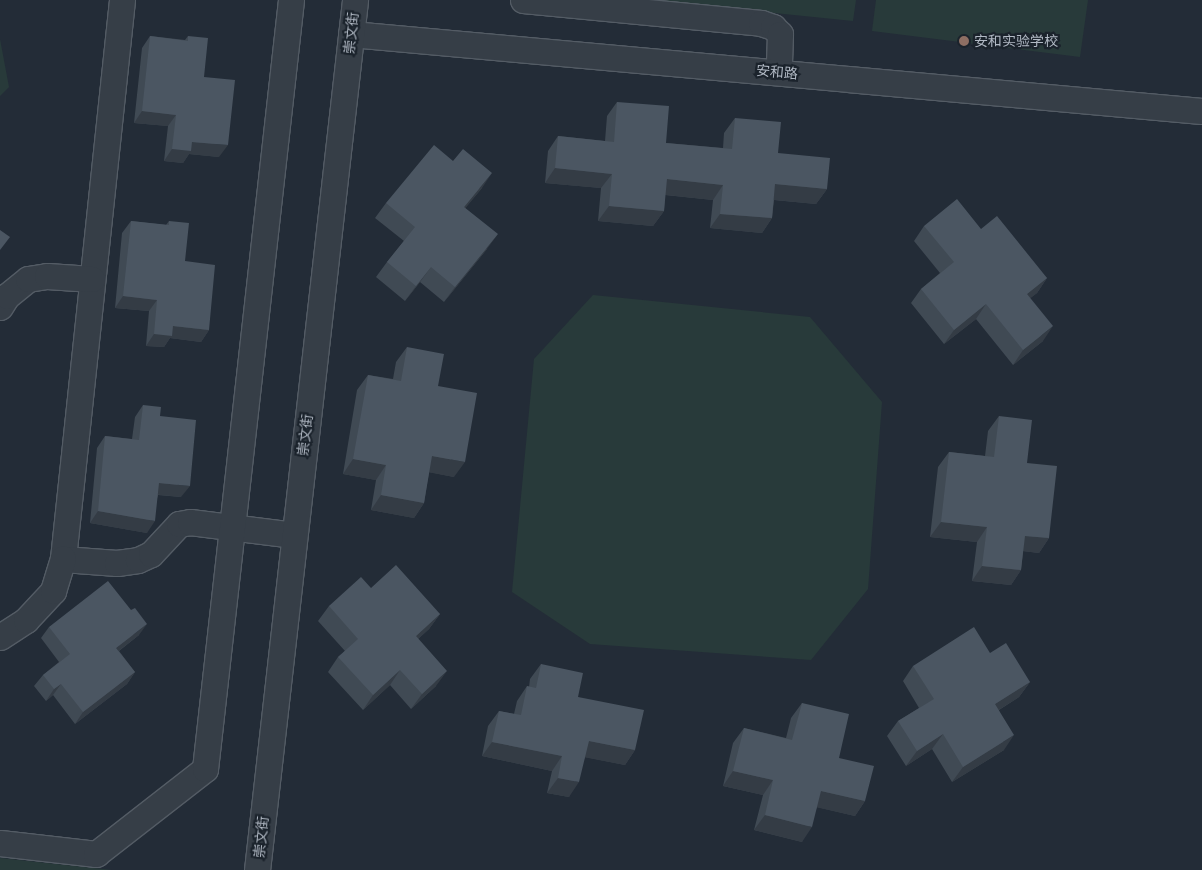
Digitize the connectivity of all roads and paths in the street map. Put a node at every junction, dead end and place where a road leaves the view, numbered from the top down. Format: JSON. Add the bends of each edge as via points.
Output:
{"nodes":[{"id":1,"x":122,"y":0,"type":"edge"},
{"id":2,"x":291,"y":0,"type":"edge"},
{"id":3,"x":355,"y":0,"type":"edge"},
{"id":4,"x":523,"y":0,"type":"edge"},
{"id":5,"x":351,"y":34,"type":"junction"},
{"id":6,"x":779,"y":72,"type":"junction"},
{"id":7,"x":1202,"y":111,"type":"edge"},
{"id":8,"x":92,"y":279,"type":"junction"},
{"id":9,"x":0,"y":307,"type":"edge"},
{"id":10,"x":232,"y":527,"type":"junction"},
{"id":11,"x":294,"y":535,"type":"junction"},
{"id":12,"x":63,"y":559,"type":"junction"},
{"id":13,"x":0,"y":637,"type":"edge"},
{"id":14,"x":0,"y":843,"type":"edge"},
{"id":15,"x":257,"y":870,"type":"edge"}],
"edges":[{"from":1,"to":8,"type":"street"},
{"from":2,"to":10,"type":"street"},
{"from":3,"to":5,"type":"street","name":"崇文街"},
{"from":4,"to":6,"type":"street","via":[[761,23],[773,27],[780,34]]},
{"from":5,"to":6,"type":"street","name":"安和路"},
{"from":5,"to":11,"type":"street","name":"崇文街"},
{"from":6,"to":7,"type":"street","name":"安和路"},
{"from":8,"to":9,"type":"street","via":[[47,276],[28,279],[7,296]]},
{"from":8,"to":12,"type":"street"},
{"from":10,"to":11,"type":"street"},
{"from":10,"to":12,"type":"street","via":[[179,524],[151,554],[138,560],[117,563]]},
{"from":10,"to":14,"type":"street","via":[[205,769],[96,854]]},
{"from":11,"to":15,"type":"street","name":"崇文街"},
{"from":12,"to":13,"type":"street","via":[[53,591],[26,620]]}]}
